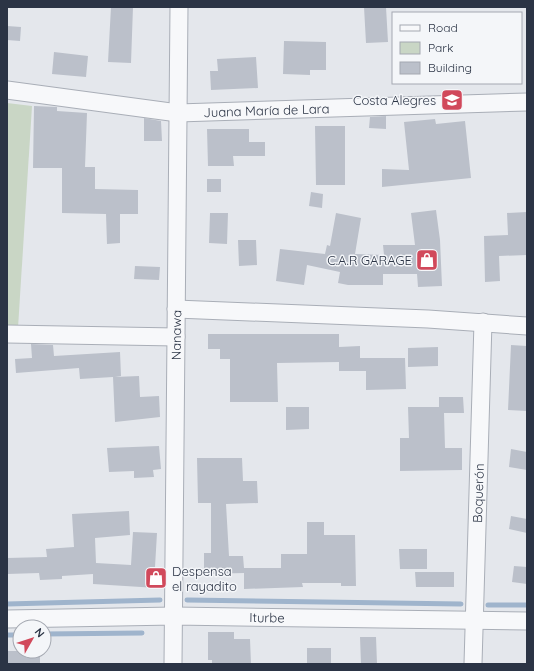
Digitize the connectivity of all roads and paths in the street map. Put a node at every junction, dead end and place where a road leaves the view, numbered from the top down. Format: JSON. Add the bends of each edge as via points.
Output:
{"nodes":[{"id":1,"x":179,"y":7,"type":"edge"},
{"id":2,"x":7,"y":90,"type":"edge"},
{"id":3,"x":527,"y":102,"type":"edge"},
{"id":4,"x":178,"y":112,"type":"junction"},
{"id":5,"x":176,"y":309,"type":"junction"},
{"id":6,"x":483,"y":322,"type":"junction"},
{"id":7,"x":527,"y":326,"type":"edge"},
{"id":8,"x":7,"y":334,"type":"edge"},
{"id":9,"x":176,"y":337,"type":"junction"},
{"id":10,"x":174,"y":616,"type":"junction"},
{"id":11,"x":7,"y":619,"type":"edge"},
{"id":12,"x":474,"y":620,"type":"junction"},
{"id":13,"x":527,"y":621,"type":"edge"},
{"id":14,"x":173,"y":664,"type":"edge"},
{"id":15,"x":473,"y":664,"type":"edge"}],
"edges":[{"from":1,"to":4,"type":"street","name":"Nanawa"},
{"from":2,"to":4,"type":"street","name":"Juana María de Lara"},
{"from":3,"to":4,"type":"street","name":"Juana María de Lara"},
{"from":4,"to":5,"type":"street","name":"Nanawa"},
{"from":5,"to":6,"type":"street"},
{"from":5,"to":9,"type":"street","name":"Nanawa"},
{"from":6,"to":7,"type":"street"},
{"from":6,"to":12,"type":"street","name":"Boquerón"},
{"from":8,"to":9,"type":"street"},
{"from":9,"to":10,"type":"street","name":"Nanawa"},
{"from":10,"to":11,"type":"street","name":"Iturbe"},
{"from":10,"to":12,"type":"street","name":"Iturbe"},
{"from":10,"to":14,"type":"street","name":"Nanawa"},
{"from":12,"to":13,"type":"street","name":"Iturbe"},
{"from":12,"to":15,"type":"street","name":"Boquerón"}]}
